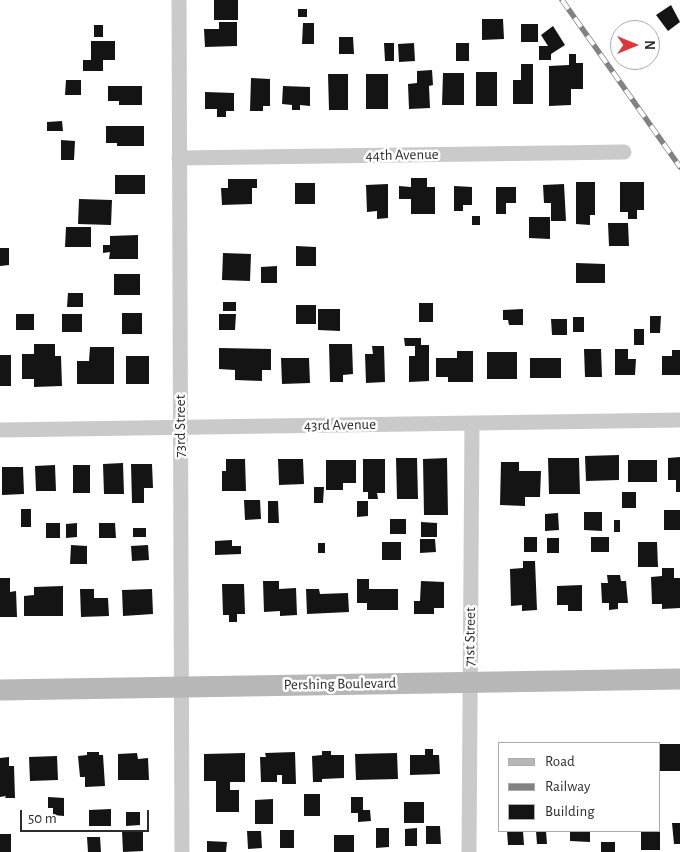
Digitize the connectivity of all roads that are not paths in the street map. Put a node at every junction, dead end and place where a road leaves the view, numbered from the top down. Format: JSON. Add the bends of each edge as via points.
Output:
{"nodes":[{"id":1,"x":179,"y":0,"type":"edge"},
{"id":2,"x":624,"y":152,"type":"dead end"},
{"id":3,"x":179,"y":158,"type":"junction"},
{"id":4,"x":680,"y":420,"type":"edge"},
{"id":5,"x":472,"y":423,"type":"junction"},
{"id":6,"x":180,"y":427,"type":"junction"},
{"id":7,"x":0,"y":430,"type":"edge"},
{"id":8,"x":680,"y":679,"type":"edge"},
{"id":9,"x":470,"y":682,"type":"junction"},
{"id":10,"x":181,"y":686,"type":"junction"},
{"id":11,"x":0,"y":690,"type":"edge"},
{"id":12,"x":182,"y":852,"type":"edge"},
{"id":13,"x":469,"y":852,"type":"edge"}],
"edges":[{"from":1,"to":3,"type":"street","name":"73rd Street"},
{"from":2,"to":3,"type":"street","name":"44th Avenue"},
{"from":3,"to":6,"type":"street","name":"73rd Street"},
{"from":4,"to":5,"type":"street","name":"43rd Avenue"},
{"from":5,"to":6,"type":"street","name":"43rd Avenue"},
{"from":5,"to":9,"type":"street","name":"71st Street"},
{"from":6,"to":7,"type":"street","name":"43rd Avenue"},
{"from":6,"to":10,"type":"street","name":"73rd Street"},
{"from":8,"to":9,"type":"street","name":"Pershing Boulevard"},
{"from":9,"to":10,"type":"street","name":"Pershing Boulevard"},
{"from":9,"to":13,"type":"street","name":"71st Street"},
{"from":10,"to":11,"type":"street","name":"Pershing Boulevard"},
{"from":10,"to":12,"type":"street","name":"73rd Street"}]}
